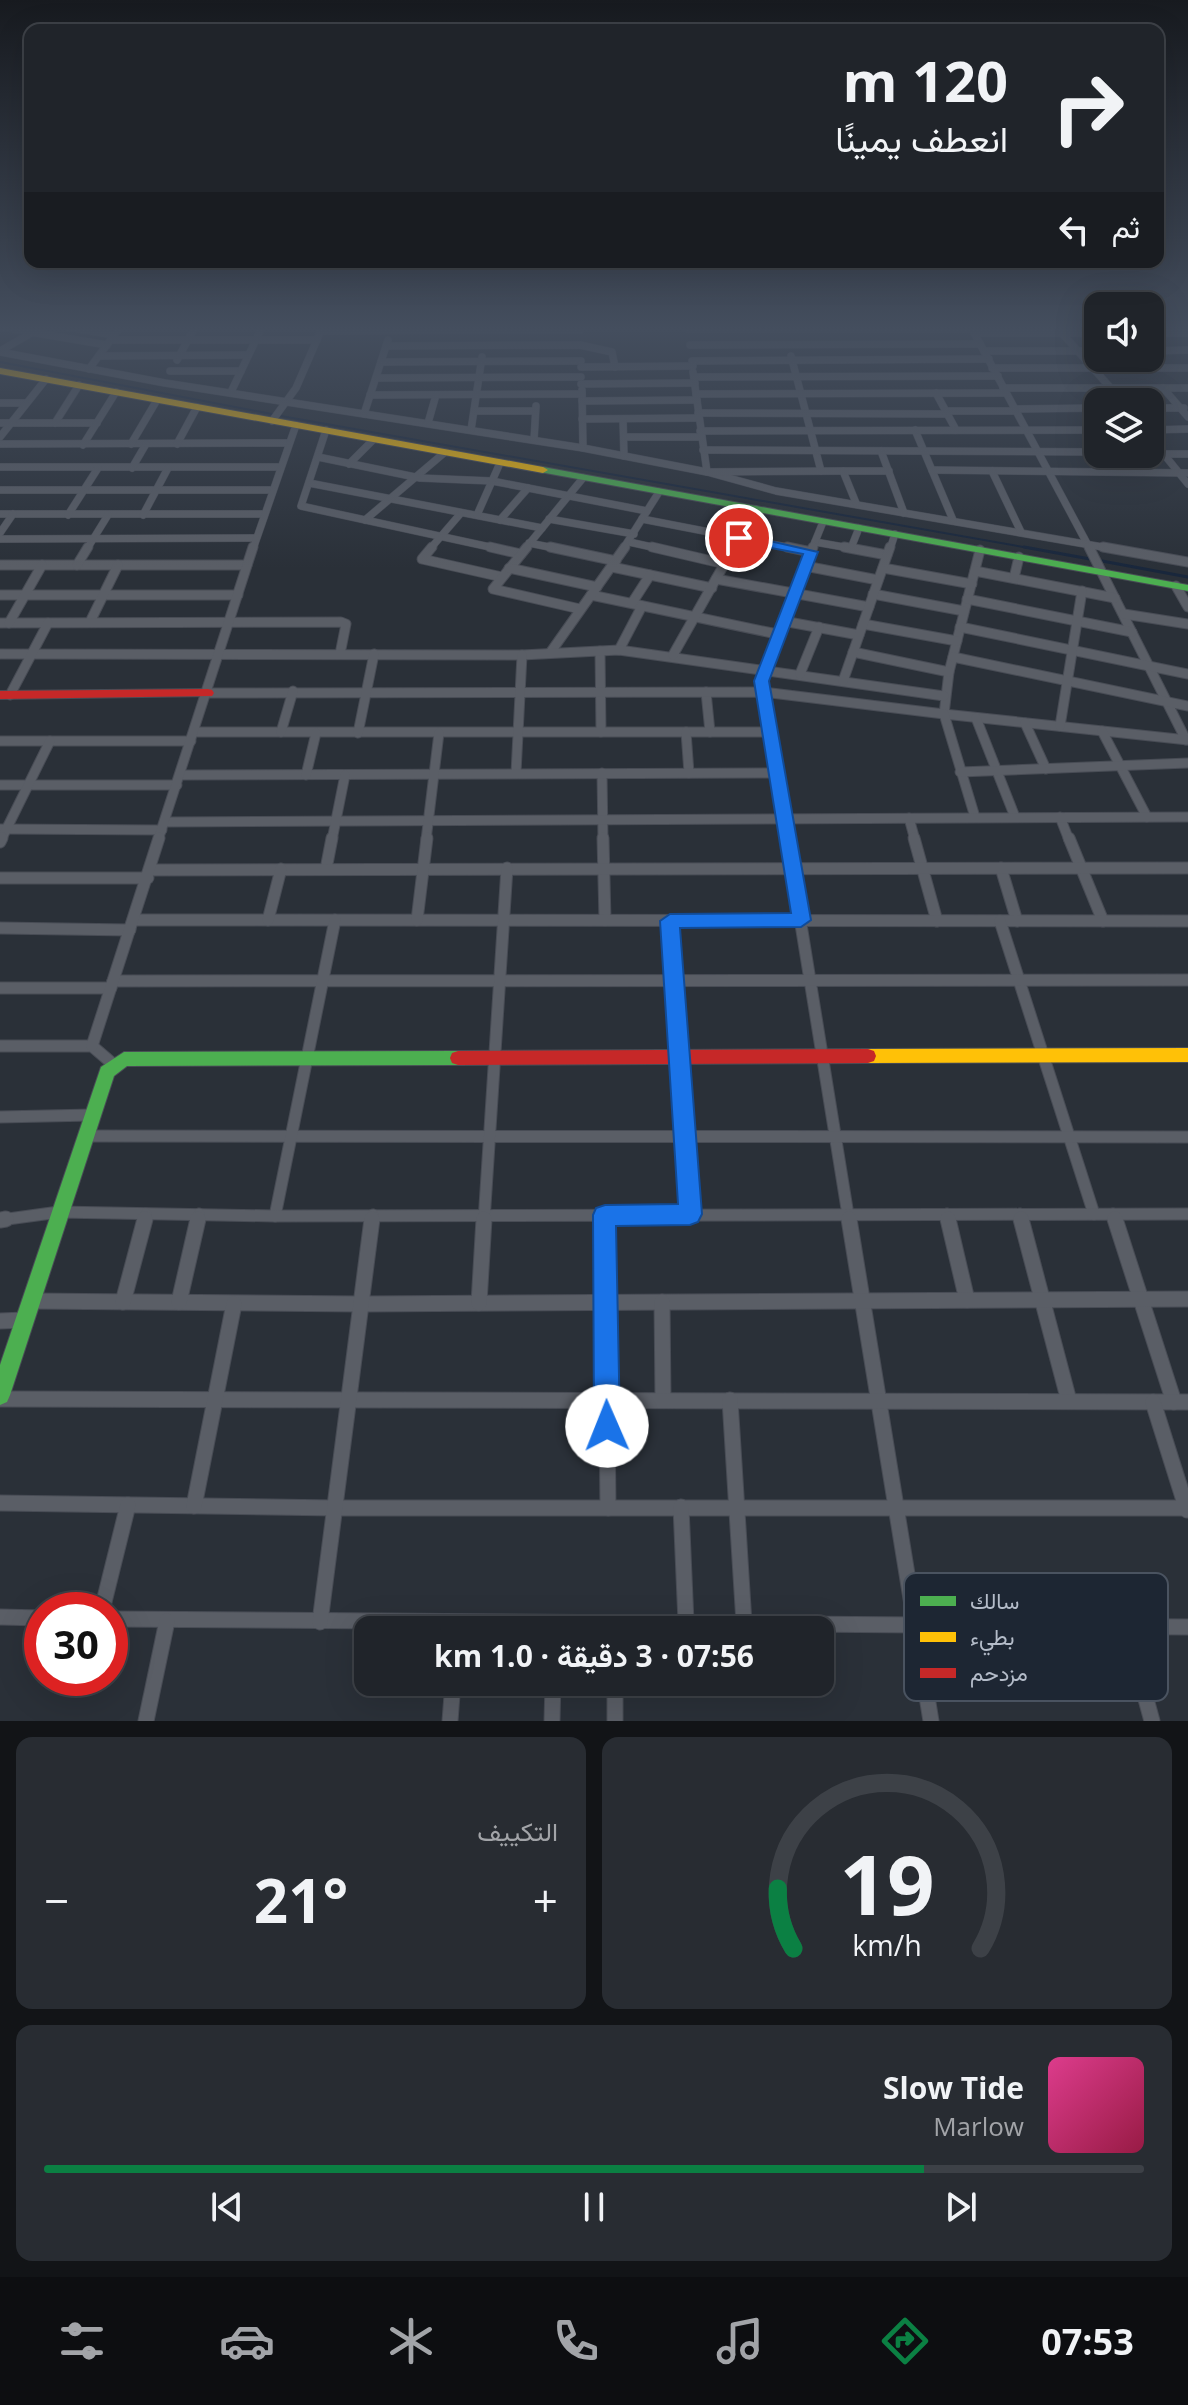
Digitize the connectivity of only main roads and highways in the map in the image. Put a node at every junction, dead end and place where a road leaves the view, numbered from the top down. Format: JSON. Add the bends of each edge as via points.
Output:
{"nodes":[{"id":1,"x":199,"y":407,"type":"edge"},
{"id":2,"x":1182,"y":587,"type":"edge"},
{"id":3,"x":208,"y":693,"type":"road end"},
{"id":4,"x":5,"y":695,"type":"edge"},
{"id":5,"x":1188,"y":1055,"type":"edge"},
{"id":6,"x":0,"y":1397,"type":"edge"}],
"edges":[{"from":1,"to":2,"type":"main road"},
{"from":3,"to":4,"type":"main road"},
{"from":5,"to":6,"type":"main road","via":[[137,1056],[113,1064],[92,1115]]}]}
